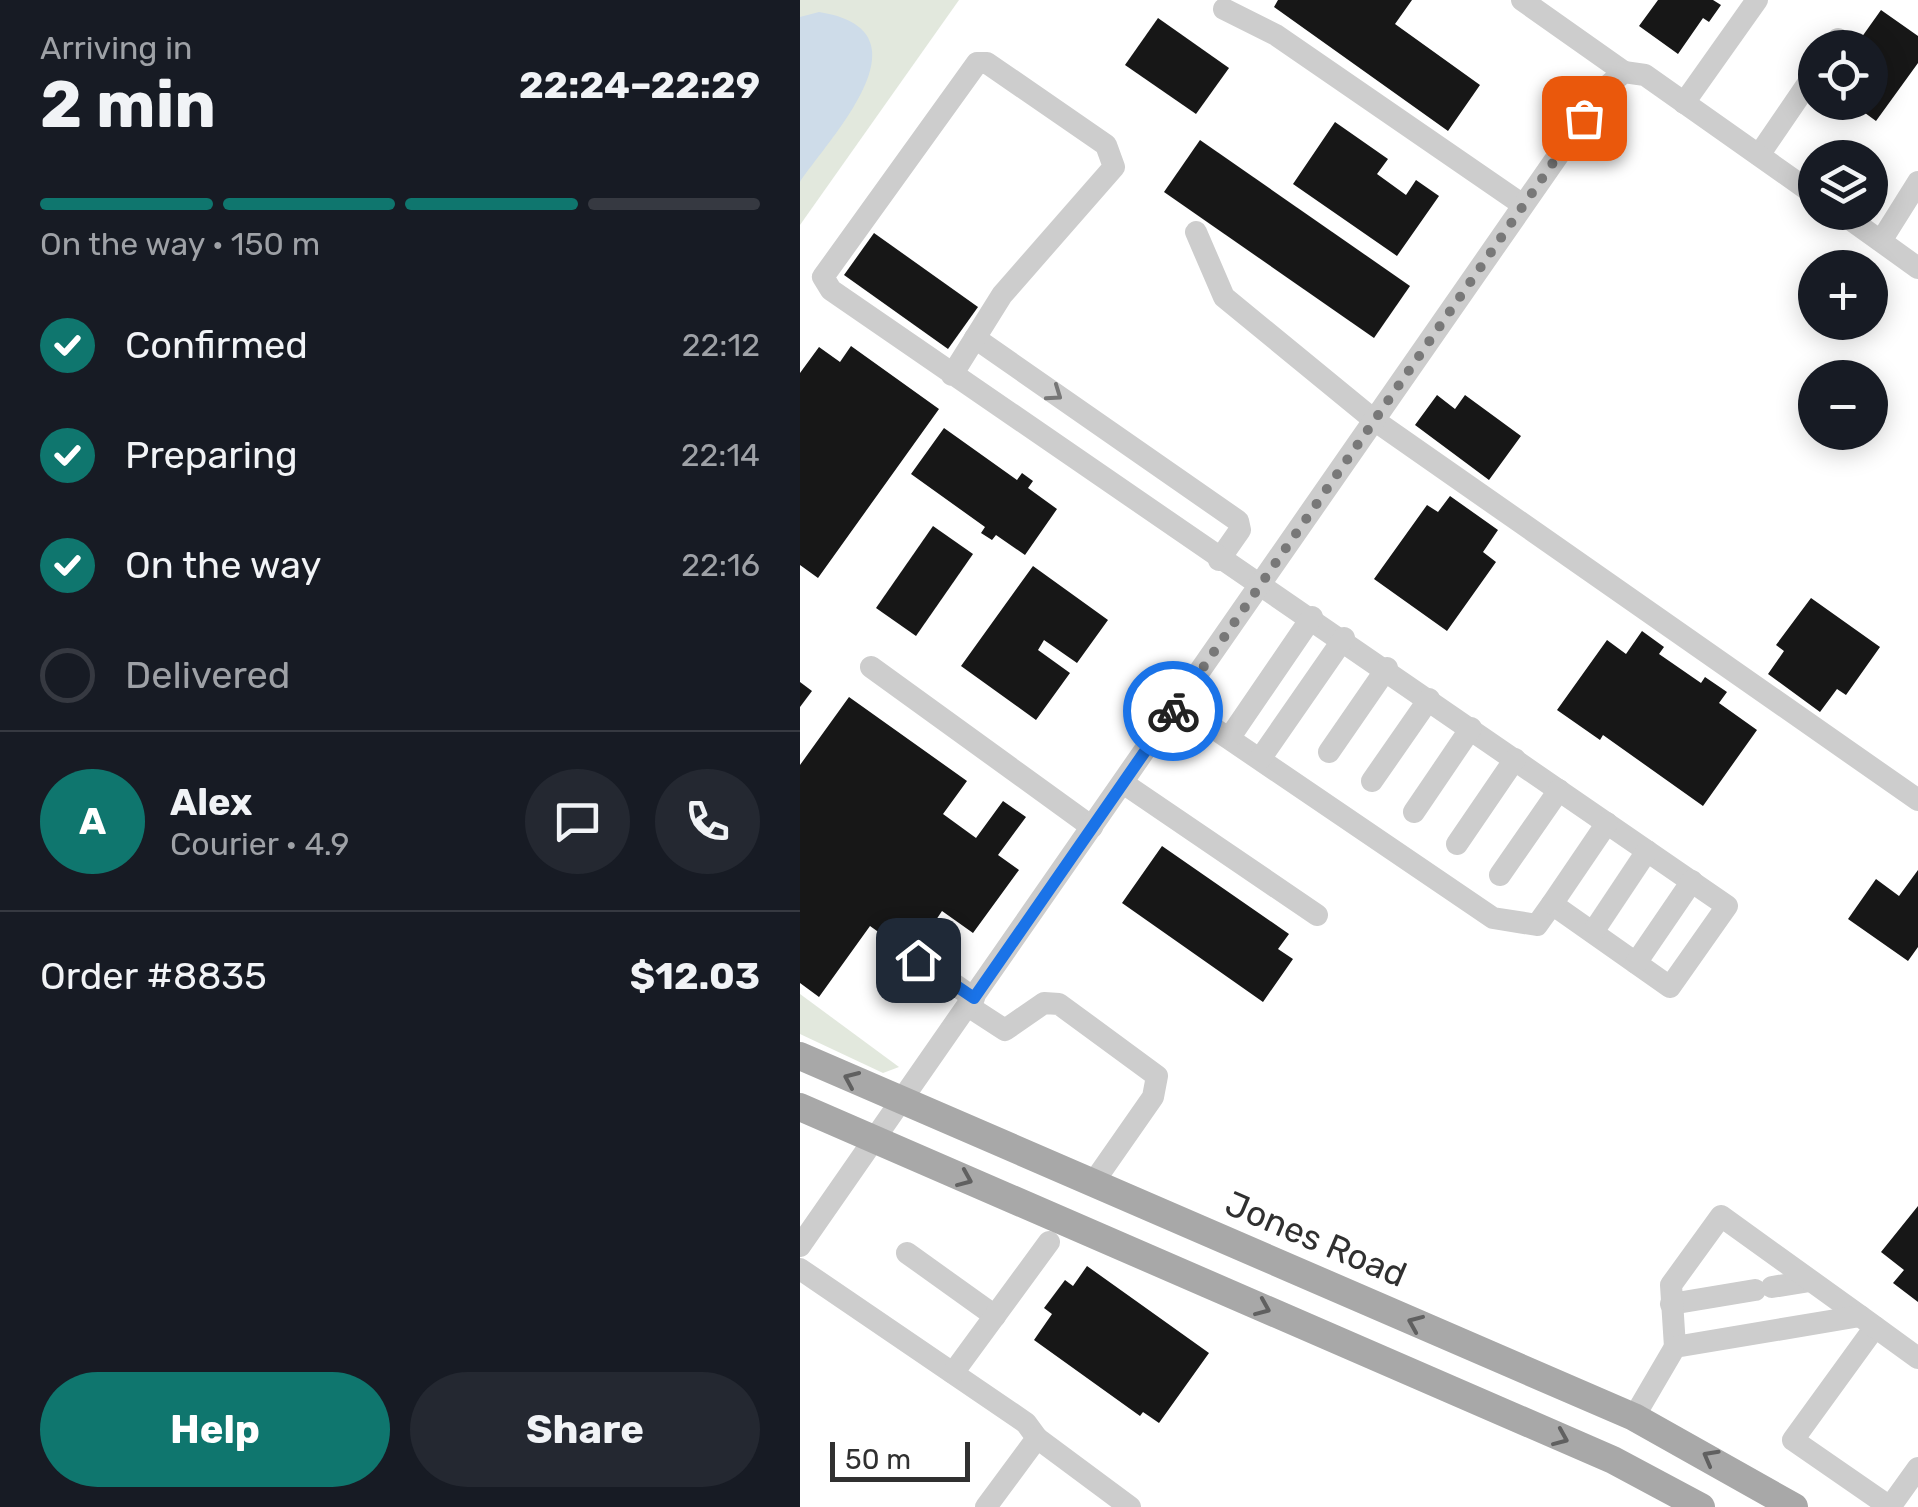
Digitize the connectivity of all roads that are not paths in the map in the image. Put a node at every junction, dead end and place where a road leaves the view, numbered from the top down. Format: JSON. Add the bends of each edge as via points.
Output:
{"nodes":[{"id":1,"x":1522,"y":0,"type":"edge"},
{"id":2,"x":1757,"y":0,"type":"edge"},
{"id":3,"x":1224,"y":10,"type":"dead end"},
{"id":4,"x":1624,"y":72,"type":"junction"},
{"id":5,"x":1798,"y":98,"type":"edge"},
{"id":6,"x":1684,"y":103,"type":"junction"},
{"id":7,"x":1759,"y":156,"type":"junction"},
{"id":8,"x":1918,"y":182,"type":"edge"},
{"id":9,"x":1798,"y":183,"type":"edge"},
{"id":10,"x":1524,"y":205,"type":"junction"},
{"id":11,"x":1865,"y":230,"type":"edge"},
{"id":12,"x":1196,"y":232,"type":"dead end"},
{"id":13,"x":1880,"y":241,"type":"junction"},
{"id":14,"x":1918,"y":268,"type":"edge"},
{"id":15,"x":975,"y":338,"type":"junction"},
{"id":16,"x":952,"y":375,"type":"junction"},
{"id":17,"x":1374,"y":420,"type":"junction"},
{"id":18,"x":1219,"y":560,"type":"junction"},
{"id":19,"x":1262,"y":586,"type":"junction"},
{"id":20,"x":1312,"y":617,"type":"junction"},
{"id":21,"x":1344,"y":638,"type":"junction"},
{"id":22,"x":872,"y":667,"type":"dead end"},
{"id":23,"x":1386,"y":668,"type":"junction"},
{"id":24,"x":1430,"y":699,"type":"junction"},
{"id":25,"x":1178,"y":704,"type":"junction"},
{"id":26,"x":1471,"y":728,"type":"junction"},
{"id":27,"x":1230,"y":737,"type":"junction"},
{"id":28,"x":1330,"y":752,"type":"dead end"},
{"id":29,"x":1260,"y":758,"type":"junction"},
{"id":30,"x":1515,"y":758,"type":"junction"},
{"id":31,"x":1372,"y":781,"type":"dead end"},
{"id":32,"x":1123,"y":783,"type":"junction"},
{"id":33,"x":1559,"y":790,"type":"junction"},
{"id":34,"x":1918,"y":800,"type":"edge"},
{"id":35,"x":1414,"y":812,"type":"dead end"},
{"id":36,"x":1607,"y":823,"type":"junction"},
{"id":37,"x":1092,"y":827,"type":"junction"},
{"id":38,"x":1457,"y":844,"type":"dead end"},
{"id":39,"x":1648,"y":851,"type":"junction"},
{"id":40,"x":1500,"y":874,"type":"dead end"},
{"id":41,"x":1692,"y":881,"type":"junction"},
{"id":42,"x":1552,"y":904,"type":"junction"},
{"id":43,"x":1317,"y":916,"type":"dead end"},
{"id":44,"x":1593,"y":932,"type":"junction"},
{"id":45,"x":1636,"y":963,"type":"junction"},
{"id":46,"x":896,"y":990,"type":"dead end"},
{"id":47,"x":971,"y":1002,"type":"junction"},
{"id":48,"x":800,"y":1056,"type":"edge"},
{"id":49,"x":902,"y":1101,"type":"junction"},
{"id":50,"x":800,"y":1107,"type":"edge"},
{"id":51,"x":876,"y":1140,"type":"junction"},
{"id":52,"x":1092,"y":1184,"type":"junction"},
{"id":53,"x":1049,"y":1242,"type":"dead end"},
{"id":54,"x":800,"y":1246,"type":"edge"},
{"id":55,"x":907,"y":1253,"type":"dead end"},
{"id":56,"x":800,"y":1269,"type":"edge"},
{"id":57,"x":1810,"y":1281,"type":"junction"},
{"id":58,"x":1672,"y":1304,"type":"junction"},
{"id":59,"x":995,"y":1316,"type":"junction"},
{"id":60,"x":1868,"y":1322,"type":"junction"},
{"id":61,"x":1675,"y":1347,"type":"junction"},
{"id":62,"x":1918,"y":1358,"type":"edge"},
{"id":63,"x":954,"y":1374,"type":"junction"},
{"id":64,"x":1634,"y":1417,"type":"junction"},
{"id":65,"x":1037,"y":1438,"type":"junction"},
{"id":66,"x":1613,"y":1460,"type":"junction"},
{"id":67,"x":1917,"y":1471,"type":"edge"},
{"id":68,"x":986,"y":1507,"type":"edge"},
{"id":69,"x":1130,"y":1507,"type":"edge"},
{"id":70,"x":1701,"y":1507,"type":"edge"},
{"id":71,"x":1794,"y":1507,"type":"edge"},
{"id":72,"x":1890,"y":1507,"type":"edge"}],
"edges":[{"from":1,"to":4,"type":"street"},
{"from":2,"to":6,"type":"street"},
{"from":3,"to":10,"type":"street","via":[[1289,43]]},
{"from":4,"to":6,"type":"street","via":[[1645,75]]},
{"from":4,"to":10,"type":"street","via":[[1604,88]]},
{"from":5,"to":7,"type":"street"},
{"from":6,"to":7,"type":"street"},
{"from":7,"to":9,"type":"street"},
{"from":8,"to":13,"type":"street"},
{"from":10,"to":17,"type":"street"},
{"from":11,"to":13,"type":"street"},
{"from":12,"to":17,"type":"street","via":[[1224,297]]},
{"from":13,"to":14,"type":"street"},
{"from":15,"to":16,"type":"street"},
{"from":15,"to":16,"type":"street","via":[[1002,295],[1114,167],[1106,145],[987,63],[978,64],[823,277],[831,290]]},
{"from":15,"to":18,"type":"street","one_way":true,"via":[[1238,521],[1240,530]]},
{"from":16,"to":18,"type":"street"},
{"from":17,"to":19,"type":"street"},
{"from":17,"to":34,"type":"street"},
{"from":18,"to":19,"type":"street"},
{"from":19,"to":20,"type":"street"},
{"from":19,"to":25,"type":"street"},
{"from":20,"to":21,"type":"street"},
{"from":20,"to":27,"type":"street"},
{"from":21,"to":23,"type":"street"},
{"from":21,"to":29,"type":"street"},
{"from":22,"to":37,"type":"street"},
{"from":23,"to":24,"type":"street"},
{"from":23,"to":28,"type":"street"},
{"from":24,"to":26,"type":"street"},
{"from":24,"to":31,"type":"street"},
{"from":25,"to":27,"type":"street"},
{"from":25,"to":32,"type":"street"},
{"from":26,"to":30,"type":"street"},
{"from":26,"to":35,"type":"street"},
{"from":27,"to":29,"type":"street"},
{"from":29,"to":42,"type":"street","via":[[1493,918],[1537,925]]},
{"from":30,"to":33,"type":"street"},
{"from":30,"to":38,"type":"street"},
{"from":32,"to":37,"type":"street"},
{"from":32,"to":43,"type":"street"},
{"from":33,"to":36,"type":"street"},
{"from":33,"to":40,"type":"street"},
{"from":36,"to":39,"type":"street"},
{"from":36,"to":42,"type":"street"},
{"from":37,"to":47,"type":"street"},
{"from":39,"to":41,"type":"street"},
{"from":39,"to":44,"type":"street"},
{"from":41,"to":45,"type":"street"},
{"from":41,"to":45,"type":"street","via":[[1727,906],[1670,987]]},
{"from":42,"to":44,"type":"street"},
{"from":44,"to":45,"type":"street"},
{"from":46,"to":47,"type":"street","via":[[918,960]]},
{"from":47,"to":49,"type":"street"},
{"from":47,"to":52,"type":"street","via":[[1005,1030],[1044,1003],[1059,1004],[1157,1076],[1153,1096]]},
{"from":49,"to":48,"type":"main road","name":"Jones Road","one_way":true},
{"from":49,"to":51,"type":"street"},
{"from":49,"to":52,"type":"main road","name":"Jones Road"},
{"from":50,"to":51,"type":"main road"},
{"from":51,"to":54,"type":"street"},
{"from":51,"to":66,"type":"main road","one_way":true},
{"from":64,"to":52,"type":"main road","name":"Jones Road","one_way":true},
{"from":53,"to":59,"type":"street"},
{"from":55,"to":59,"type":"street"},
{"from":56,"to":63,"type":"street"},
{"from":57,"to":58,"type":"street"},
{"from":57,"to":58,"type":"street","via":[[1720,1216],[1671,1285]]},
{"from":57,"to":60,"type":"street"},
{"from":58,"to":61,"type":"street"},
{"from":59,"to":63,"type":"street"},
{"from":60,"to":61,"type":"street"},
{"from":60,"to":62,"type":"street"},
{"from":60,"to":72,"type":"street","via":[[1793,1440]]},
{"from":61,"to":64,"type":"street"},
{"from":63,"to":65,"type":"street","via":[[1026,1422]]},
{"from":64,"to":66,"type":"main road"},
{"from":71,"to":64,"type":"main road","name":"Jones Road","one_way":true},
{"from":65,"to":68,"type":"street"},
{"from":65,"to":69,"type":"street"},
{"from":66,"to":70,"type":"main road"},
{"from":67,"to":72,"type":"street"}]}
